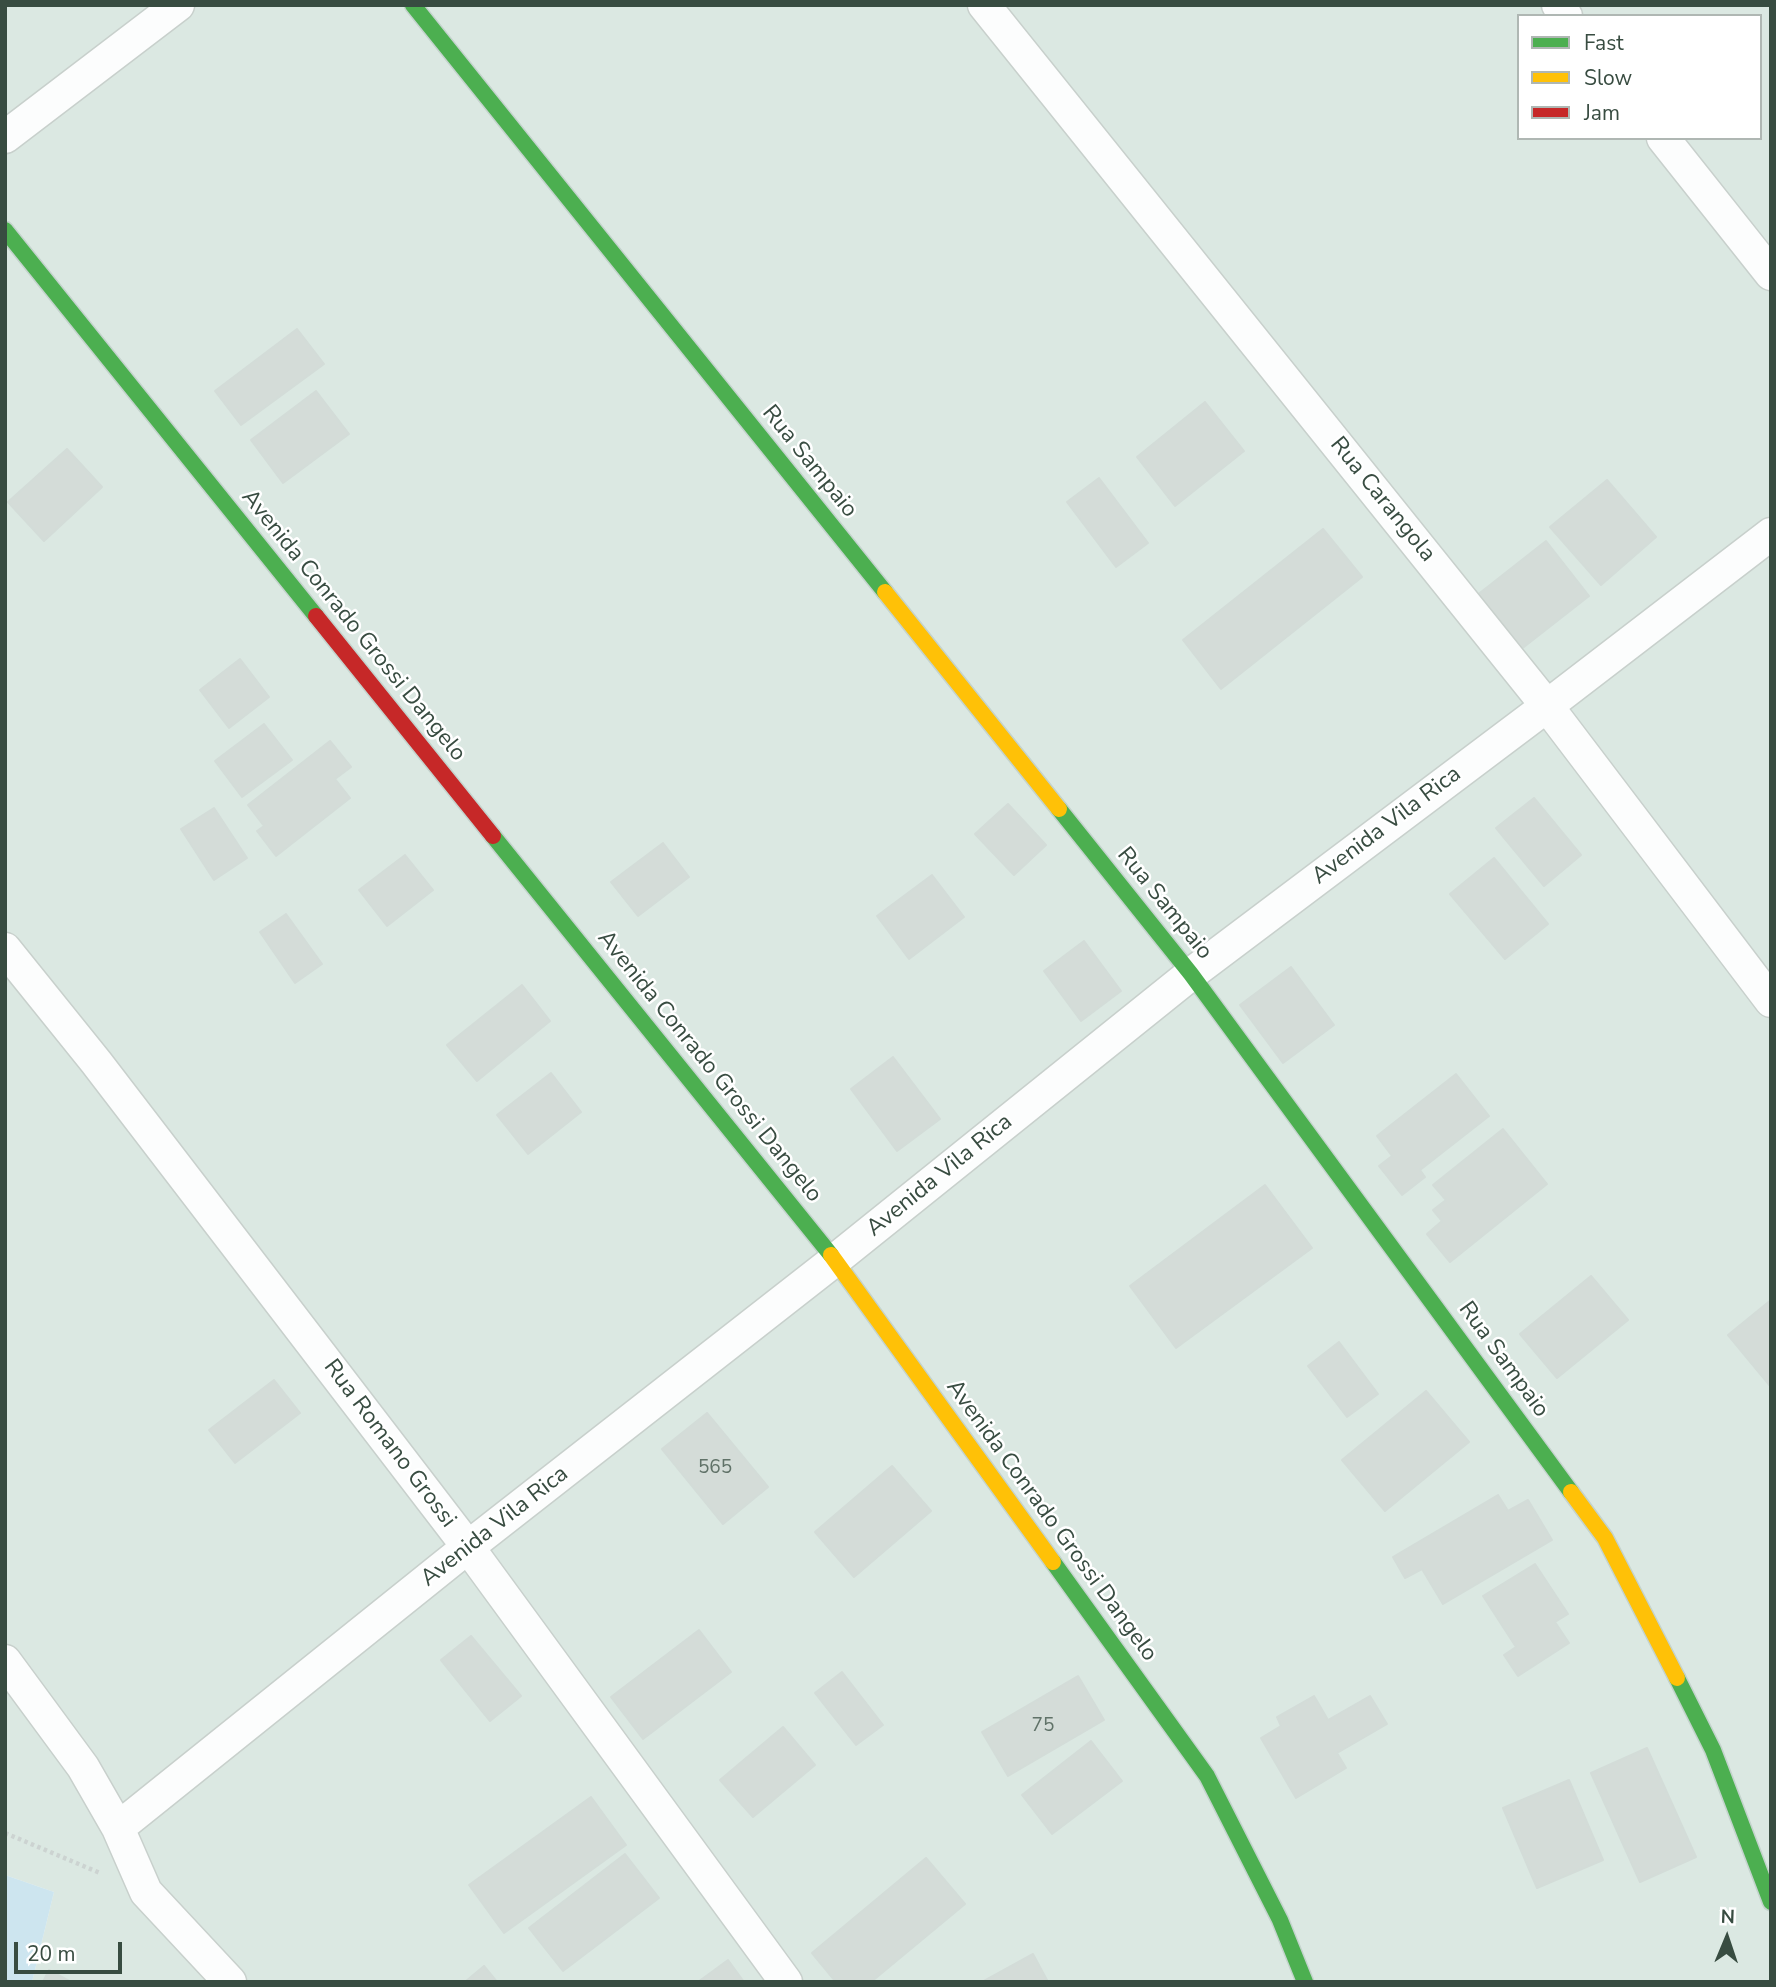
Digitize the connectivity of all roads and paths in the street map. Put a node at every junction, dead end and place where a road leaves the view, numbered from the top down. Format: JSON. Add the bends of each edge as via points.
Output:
{"nodes":[{"id":1,"x":178,"y":5,"type":"edge"},
{"id":2,"x":413,"y":5,"type":"edge"},
{"id":3,"x":984,"y":5,"type":"edge"},
{"id":4,"x":5,"y":137,"type":"edge"},
{"id":5,"x":1665,"y":140,"type":"edge"},
{"id":6,"x":5,"y":230,"type":"edge"},
{"id":7,"x":1771,"y":274,"type":"edge"},
{"id":8,"x":1771,"y":534,"type":"edge"},
{"id":9,"x":1548,"y":706,"type":"junction"},
{"id":10,"x":5,"y":949,"type":"edge"},
{"id":11,"x":1191,"y":974,"type":"junction"},
{"id":12,"x":1771,"y":1001,"type":"edge"},
{"id":13,"x":835,"y":1260,"type":"junction"},
{"id":14,"x":468,"y":1548,"type":"junction"},
{"id":15,"x":5,"y":1661,"type":"edge"},
{"id":16,"x":118,"y":1828,"type":"junction"},
{"id":17,"x":5,"y":1833,"type":"edge"},
{"id":18,"x":146,"y":1892,"type":"junction"},
{"id":19,"x":1771,"y":1902,"type":"edge"},
{"id":20,"x":230,"y":1982,"type":"edge"},
{"id":21,"x":786,"y":1982,"type":"edge"},
{"id":22,"x":1305,"y":1982,"type":"edge"}],
"edges":[{"from":1,"to":4,"type":"street"},
{"from":2,"to":11,"type":"street","name":"Rua Sampaio"},
{"from":3,"to":9,"type":"street","name":"Rua Carangola"},
{"from":5,"to":7,"type":"street"},
{"from":6,"to":13,"type":"street","name":"Avenida Conrado Grossi Dangelo"},
{"from":8,"to":9,"type":"street","name":"Avenida Vila Rica"},
{"from":9,"to":11,"type":"street","name":"Avenida Vila Rica"},
{"from":9,"to":12,"type":"street","name":"Rua Carangola"},
{"from":10,"to":14,"type":"street","name":"Rua Romano Grossi"},
{"from":11,"to":13,"type":"street","name":"Avenida Vila Rica"},
{"from":11,"to":19,"type":"street","name":"Rua Sampaio","via":[[1605,1538],[1713,1750]]},
{"from":13,"to":14,"type":"street","name":"Avenida Vila Rica"},
{"from":13,"to":22,"type":"street","name":"Avenida Conrado Grossi Dangelo","via":[[1207,1776],[1280,1920]]},
{"from":14,"to":16,"type":"street","name":"Avenida Vila Rica"},
{"from":14,"to":21,"type":"street","name":"Rua Romano Grossi"},
{"from":15,"to":16,"type":"street","via":[[83,1767]]},
{"from":16,"to":18,"type":"street"},
{"from":17,"to":18,"type":"path"},
{"from":18,"to":20,"type":"street"}]}
